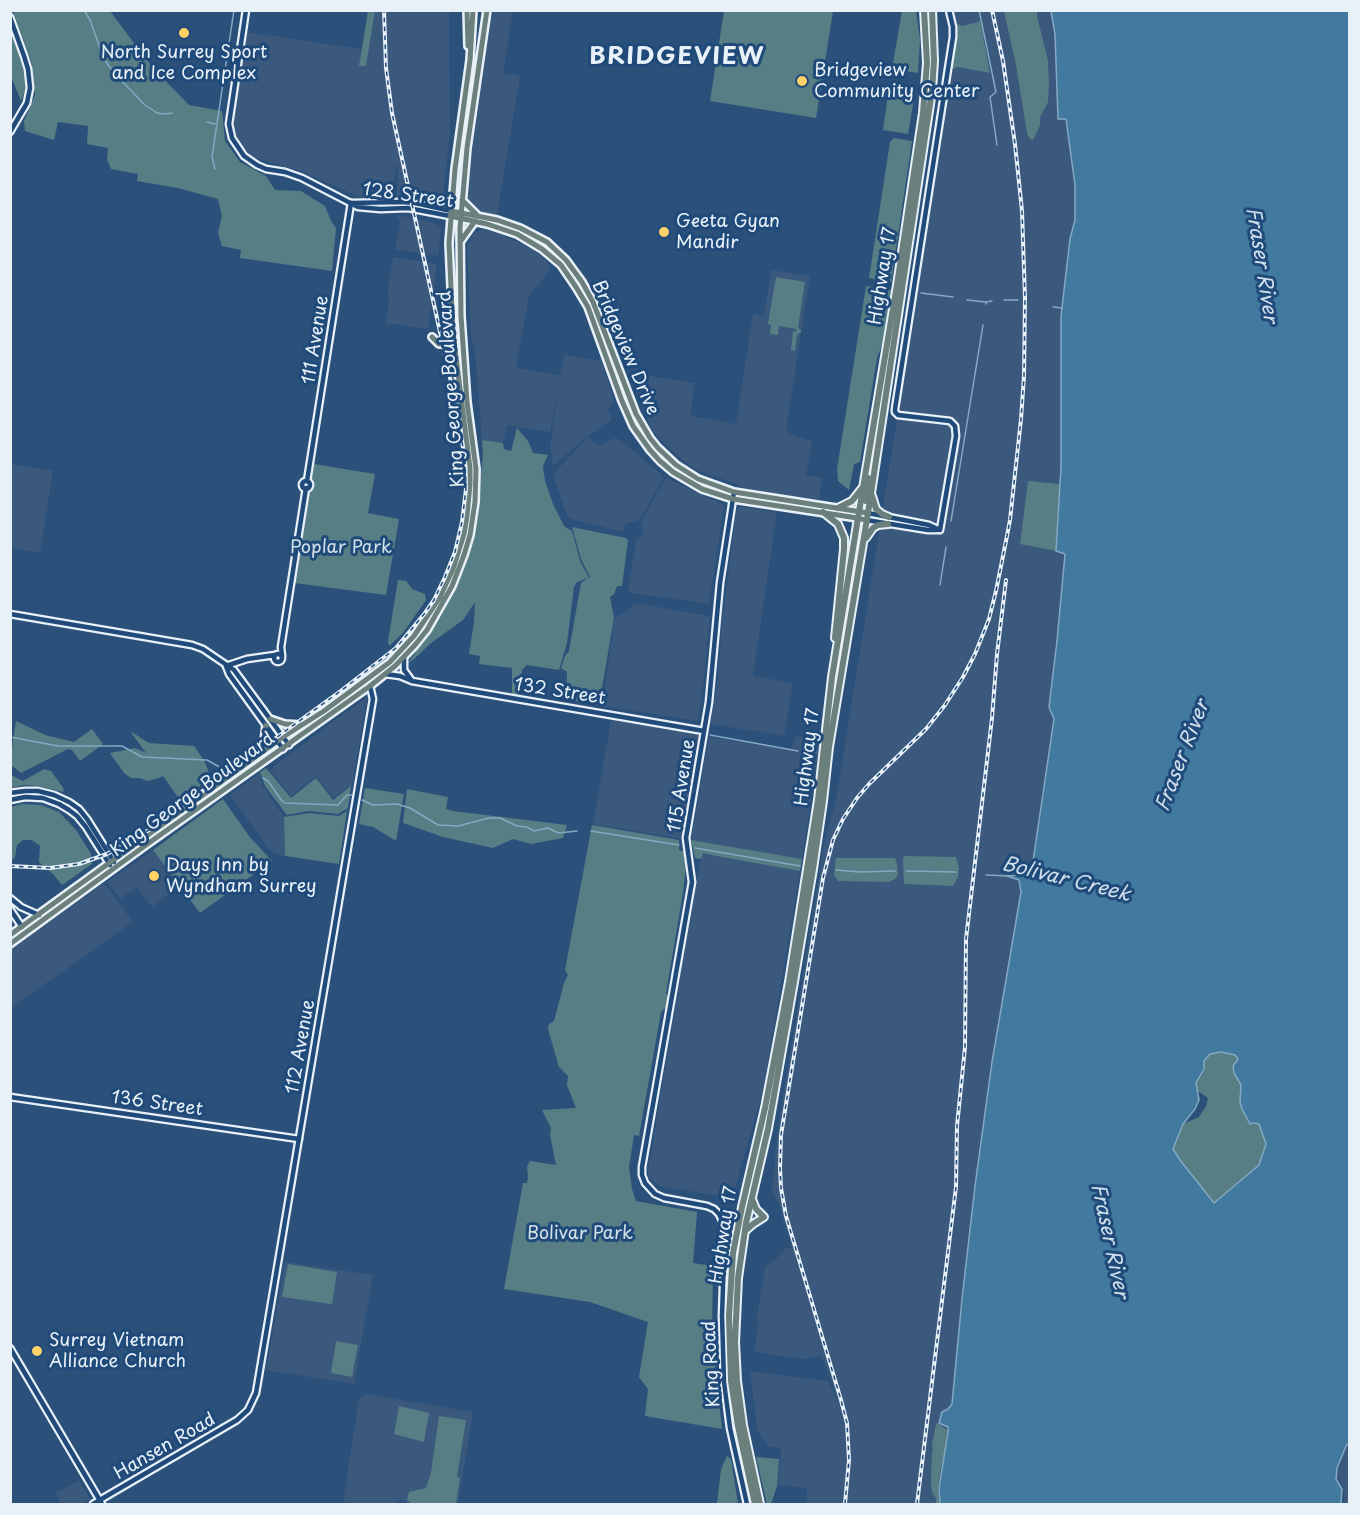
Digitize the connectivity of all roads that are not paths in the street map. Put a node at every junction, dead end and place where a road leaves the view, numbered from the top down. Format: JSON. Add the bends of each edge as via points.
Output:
{"nodes":[{"id":1,"x":246,"y":10,"type":"edge"},
{"id":2,"x":467,"y":10,"type":"edge"},
{"id":3,"x":473,"y":10,"type":"edge"},
{"id":4,"x":485,"y":10,"type":"edge"},
{"id":5,"x":924,"y":10,"type":"edge"},
{"id":6,"x":932,"y":10,"type":"edge"},
{"id":7,"x":949,"y":10,"type":"edge"},
{"id":8,"x":10,"y":17,"type":"edge"},
{"id":9,"x":470,"y":60,"type":"junction"},
{"id":10,"x":10,"y":132,"type":"edge"},
{"id":11,"x":462,"y":200,"type":"junction"},
{"id":12,"x":351,"y":203,"type":"junction"},
{"id":13,"x":451,"y":214,"type":"junction"},
{"id":14,"x":461,"y":216,"type":"junction"},
{"id":15,"x":476,"y":218,"type":"junction"},
{"id":16,"x":460,"y":242,"type":"junction"},
{"id":17,"x":568,"y":262,"type":"junction"},
{"id":18,"x":561,"y":265,"type":"junction"},
{"id":19,"x":453,"y":333,"type":"junction"},
{"id":20,"x":432,"y":337,"type":"dead end"},
{"id":21,"x":877,"y":403,"type":"junction"},
{"id":22,"x":863,"y":487,"type":"junction"},
{"id":23,"x":871,"y":491,"type":"junction"},
{"id":24,"x":734,"y":492,"type":"junction"},
{"id":25,"x":733,"y":499,"type":"junction"},
{"id":26,"x":838,"y":508,"type":"junction"},
{"id":27,"x":823,"y":512,"type":"junction"},
{"id":28,"x":863,"y":515,"type":"junction"},
{"id":29,"x":888,"y":520,"type":"junction"},
{"id":30,"x":863,"y":543,"type":"junction"},
{"id":31,"x":10,"y":614,"type":"edge"},
{"id":32,"x":404,"y":657,"type":"junction"},
{"id":33,"x":226,"y":666,"type":"junction"},
{"id":34,"x":385,"y":674,"type":"junction"},
{"id":35,"x":832,"y":677,"type":"junction"},
{"id":36,"x":369,"y":678,"type":"junction"},
{"id":37,"x":412,"y":681,"type":"junction"},
{"id":38,"x":370,"y":686,"type":"junction"},
{"id":39,"x":270,"y":719,"type":"junction"},
{"id":40,"x":266,"y":725,"type":"junction"},
{"id":41,"x":303,"y":725,"type":"junction"},
{"id":42,"x":704,"y":730,"type":"junction"},
{"id":43,"x":283,"y":737,"type":"junction"},
{"id":44,"x":277,"y":741,"type":"junction"},
{"id":45,"x":289,"y":745,"type":"junction"},
{"id":46,"x":283,"y":749,"type":"junction"},
{"id":47,"x":258,"y":755,"type":"junction"},
{"id":48,"x":10,"y":793,"type":"edge"},
{"id":49,"x":10,"y":800,"type":"edge"},
{"id":50,"x":111,"y":863,"type":"junction"},
{"id":51,"x":115,"y":868,"type":"junction"},
{"id":52,"x":10,"y":898,"type":"edge"},
{"id":53,"x":10,"y":909,"type":"edge"},
{"id":54,"x":39,"y":915,"type":"junction"},
{"id":55,"x":22,"y":927,"type":"junction"},
{"id":56,"x":10,"y":935,"type":"edge"},
{"id":57,"x":10,"y":944,"type":"edge"},
{"id":58,"x":10,"y":1097,"type":"edge"},
{"id":59,"x":299,"y":1140,"type":"junction"},
{"id":60,"x":752,"y":1198,"type":"junction"},
{"id":61,"x":723,"y":1220,"type":"joint"},
{"id":62,"x":744,"y":1232,"type":"junction"},
{"id":63,"x":10,"y":1348,"type":"edge"},
{"id":64,"x":248,"y":1410,"type":"joint"},
{"id":65,"x":100,"y":1503,"type":"edge"},
{"id":66,"x":93,"y":1504,"type":"edge"},
{"id":67,"x":747,"y":1504,"type":"edge"},
{"id":68,"x":755,"y":1504,"type":"edge"},
{"id":69,"x":760,"y":1504,"type":"edge"}],
"edges":[{"from":1,"to":12,"type":"street","name":"128 Street","via":[[229,124],[232,138],[244,156],[257,165],[302,178]]},
{"from":2,"to":9,"type":"main road"},
{"from":3,"to":9,"type":"main road","name":"King George Boulevard"},
{"from":4,"to":11,"type":"main road","name":"King George Boulevard"},
{"from":5,"to":21,"type":"highway","name":"Highway 17","via":[[924,98]]},
{"from":6,"to":23,"type":"highway","name":"Highway 17","via":[[932,91]]},
{"from":7,"to":29,"type":"street","via":[[953,38],[896,412],[950,421],[956,436],[940,530]]},
{"from":8,"to":10,"type":"street","via":[[30,88],[27,103]]},
{"from":9,"to":13,"type":"main road","name":"King George Boulevard"},
{"from":11,"to":14,"type":"main road","name":"King George Boulevard"},
{"from":11,"to":15,"type":"main road"},
{"from":12,"to":13,"type":"street","name":"128 Street","via":[[415,203]]},
{"from":12,"to":33,"type":"street","name":"111 Avenue","via":[[307,481],[302,484],[306,489],[281,647],[277,656]]},
{"from":13,"to":14,"type":"main road","name":"128 Street"},
{"from":13,"to":19,"type":"main road","name":"King George Boulevard"},
{"from":14,"to":15,"type":"main road","name":"Bridgeview Drive"},
{"from":14,"to":16,"type":"main road","name":"King George Boulevard"},
{"from":15,"to":16,"type":"main road"},
{"from":15,"to":17,"type":"main road","name":"Bridgeview Drive","via":[[503,221],[520,228],[542,239]]},
{"from":15,"to":18,"type":"main road","name":"Bridgeview Drive","via":[[518,234]]},
{"from":16,"to":32,"type":"main road","name":"King George Boulevard","via":[[467,402],[476,469],[474,509],[464,555],[452,586],[427,630]]},
{"from":17,"to":18,"type":"street"},
{"from":17,"to":24,"type":"main road","name":"Bridgeview Drive","via":[[593,302],[628,397],[650,438],[687,473]]},
{"from":18,"to":25,"type":"main road","name":"Bridgeview Drive","via":[[588,307],[627,414],[650,450],[682,478]]},
{"from":19,"to":20,"type":"main road","via":[[448,343],[439,344]]},
{"from":19,"to":36,"type":"main road","name":"King George Boulevard","via":[[470,468],[464,534],[450,576],[431,612],[390,662]]},
{"from":21,"to":22,"type":"highway","name":"Highway 17"},
{"from":21,"to":28,"type":"highway"},
{"from":22,"to":26,"type":"highway","via":[[852,501]]},
{"from":22,"to":28,"type":"highway","name":"Highway 17"},
{"from":23,"to":28,"type":"highway","name":"Highway 17"},
{"from":23,"to":29,"type":"highway","via":[[876,509]]},
{"from":24,"to":25,"type":"street","name":"115 Avenue"},
{"from":24,"to":26,"type":"main road","name":"Bridgeview Drive"},
{"from":25,"to":27,"type":"main road","name":"Bridgeview Drive"},
{"from":25,"to":42,"type":"street","name":"115 Avenue"},
{"from":26,"to":28,"type":"main road","name":"Bridgeview Drive"},
{"from":27,"to":28,"type":"main road","name":"Bridgeview Drive"},
{"from":27,"to":35,"type":"highway","via":[[841,527],[844,543]]},
{"from":28,"to":29,"type":"street"},
{"from":28,"to":30,"type":"highway","name":"Highway 17"},
{"from":28,"to":35,"type":"highway","name":"Highway 17"},
{"from":29,"to":30,"type":"highway","via":[[873,528]]},
{"from":30,"to":60,"type":"highway","name":"Highway 17","via":[[794,982]]},
{"from":31,"to":33,"type":"street","via":[[192,645]]},
{"from":32,"to":34,"type":"main road","name":"King George Boulevard"},
{"from":32,"to":37,"type":"street","via":[[405,670]]},
{"from":33,"to":39,"type":"street","via":[[234,670]]},
{"from":33,"to":40,"type":"street"},
{"from":34,"to":37,"type":"street","name":"132 Street"},
{"from":34,"to":38,"type":"main road","name":"King George Boulevard"},
{"from":35,"to":68,"type":"highway","name":"Highway 17","via":[[818,800],[791,970],[732,1263],[731,1381]]},
{"from":36,"to":38,"type":"main road"},
{"from":36,"to":41,"type":"main road","name":"King George Boulevard"},
{"from":37,"to":42,"type":"street","name":"132 Street"},
{"from":38,"to":45,"type":"main road","name":"King George Boulevard"},
{"from":38,"to":59,"type":"street","name":"112 Avenue","via":[[373,699]]},
{"from":39,"to":41,"type":"main road"},
{"from":39,"to":43,"type":"street"},
{"from":40,"to":44,"type":"street"},
{"from":40,"to":47,"type":"main road"},
{"from":41,"to":43,"type":"main road","name":"King George Boulevard"},
{"from":42,"to":61,"type":"street","name":"115 Avenue","via":[[686,838],[692,882],[642,1175],[655,1194],[707,1206]]},
{"from":43,"to":44,"type":"main road","name":"King George Boulevard"},
{"from":43,"to":45,"type":"street"},
{"from":44,"to":46,"type":"street"},
{"from":44,"to":47,"type":"main road","name":"King George Boulevard"},
{"from":45,"to":46,"type":"main road","name":"King George Boulevard"},
{"from":46,"to":51,"type":"main road","name":"King George Boulevard"},
{"from":47,"to":50,"type":"main road","name":"King George Boulevard"},
{"from":48,"to":50,"type":"street","via":[[38,791],[69,802],[87,819]]},
{"from":49,"to":50,"type":"street","via":[[43,798],[64,807],[82,822]]},
{"from":50,"to":51,"type":"street"},
{"from":50,"to":54,"type":"main road","name":"King George Boulevard"},
{"from":51,"to":57,"type":"main road","name":"King George Boulevard"},
{"from":52,"to":54,"type":"street"},
{"from":53,"to":55,"type":"street"},
{"from":54,"to":55,"type":"main road","name":"King George Boulevard"},
{"from":55,"to":56,"type":"main road","name":"King George Boulevard"},
{"from":58,"to":59,"type":"street","name":"136 Street"},
{"from":59,"to":64,"type":"street","name":"112 Avenue","via":[[256,1393]]},
{"from":60,"to":62,"type":"highway","name":"Highway 17"},
{"from":60,"to":62,"type":"highway","via":[[764,1217]]},
{"from":61,"to":67,"type":"street","name":"King Road","via":[[724,1382]]},
{"from":62,"to":69,"type":"highway","name":"Highway 17","via":[[736,1297],[735,1360],[743,1425]]},
{"from":63,"to":65,"type":"street"},
{"from":64,"to":65,"type":"street","name":"Hansen Road","via":[[233,1423]]},
{"from":65,"to":66,"type":"street","name":"Hansen Road"}]}
